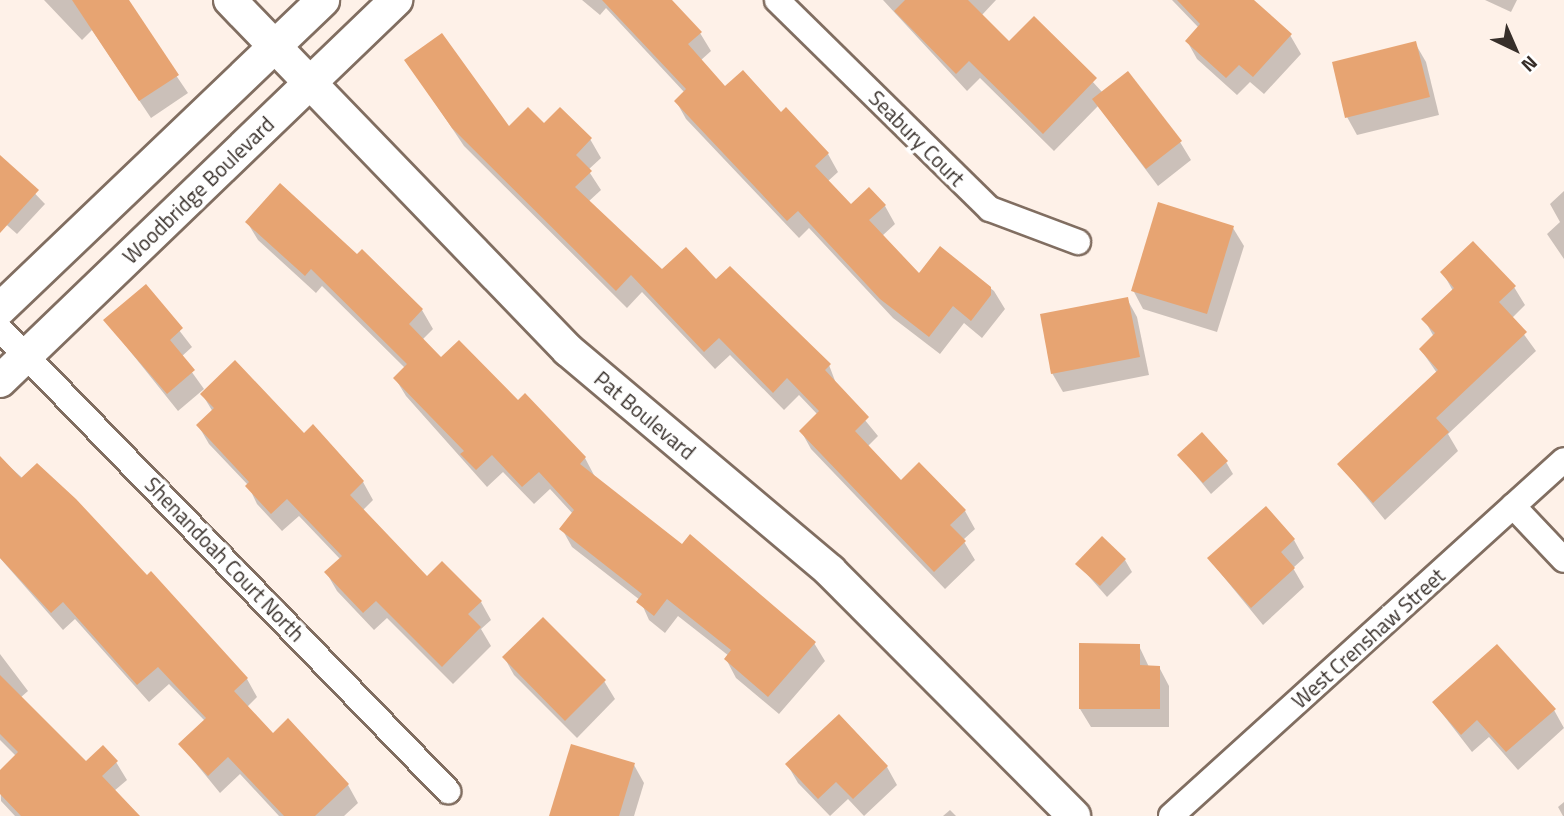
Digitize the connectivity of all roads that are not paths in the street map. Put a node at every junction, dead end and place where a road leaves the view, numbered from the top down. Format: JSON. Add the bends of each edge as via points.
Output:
{"nodes":[{"id":1,"x":230,"y":0,"type":"edge"},
{"id":2,"x":323,"y":0,"type":"edge"},
{"id":3,"x":397,"y":0,"type":"edge"},
{"id":4,"x":777,"y":0,"type":"edge"},
{"id":5,"x":273,"y":46,"type":"junction"},
{"id":6,"x":310,"y":79,"type":"junction"},
{"id":7,"x":1078,"y":242,"type":"dead end"},
{"id":8,"x":0,"y":309,"type":"edge"},
{"id":9,"x":0,"y":329,"type":"edge"},
{"id":10,"x":28,"y":355,"type":"junction"},
{"id":11,"x":0,"y":381,"type":"edge"},
{"id":12,"x":1564,"y":460,"type":"edge"},
{"id":13,"x":1513,"y":506,"type":"junction"},
{"id":14,"x":1564,"y":560,"type":"edge"},
{"id":15,"x":448,"y":791,"type":"dead end"},
{"id":16,"x":1074,"y":816,"type":"edge"},
{"id":17,"x":1171,"y":816,"type":"edge"}],
"edges":[{"from":1,"to":5,"type":"street","name":"Pat Boulevard"},
{"from":2,"to":5,"type":"street"},
{"from":3,"to":6,"type":"street","name":"Woodbridge Boulevard"},
{"from":4,"to":7,"type":"street","name":"Seabury Court","via":[[990,209]]},
{"from":5,"to":6,"type":"street","name":"Pat Boulevard"},
{"from":5,"to":8,"type":"street"},
{"from":6,"to":10,"type":"street","name":"Woodbridge Boulevard"},
{"from":6,"to":16,"type":"street","name":"Pat Boulevard","via":[[568,350],[830,571]]},
{"from":9,"to":10,"type":"street","name":"Shenandoah Court North"},
{"from":10,"to":11,"type":"street","name":"Woodbridge Boulevard"},
{"from":10,"to":15,"type":"street","name":"Shenandoah Court North"},
{"from":12,"to":13,"type":"street","name":"West Crenshaw Street"},
{"from":13,"to":14,"type":"street"},
{"from":13,"to":17,"type":"street","name":"West Crenshaw Street"}]}
